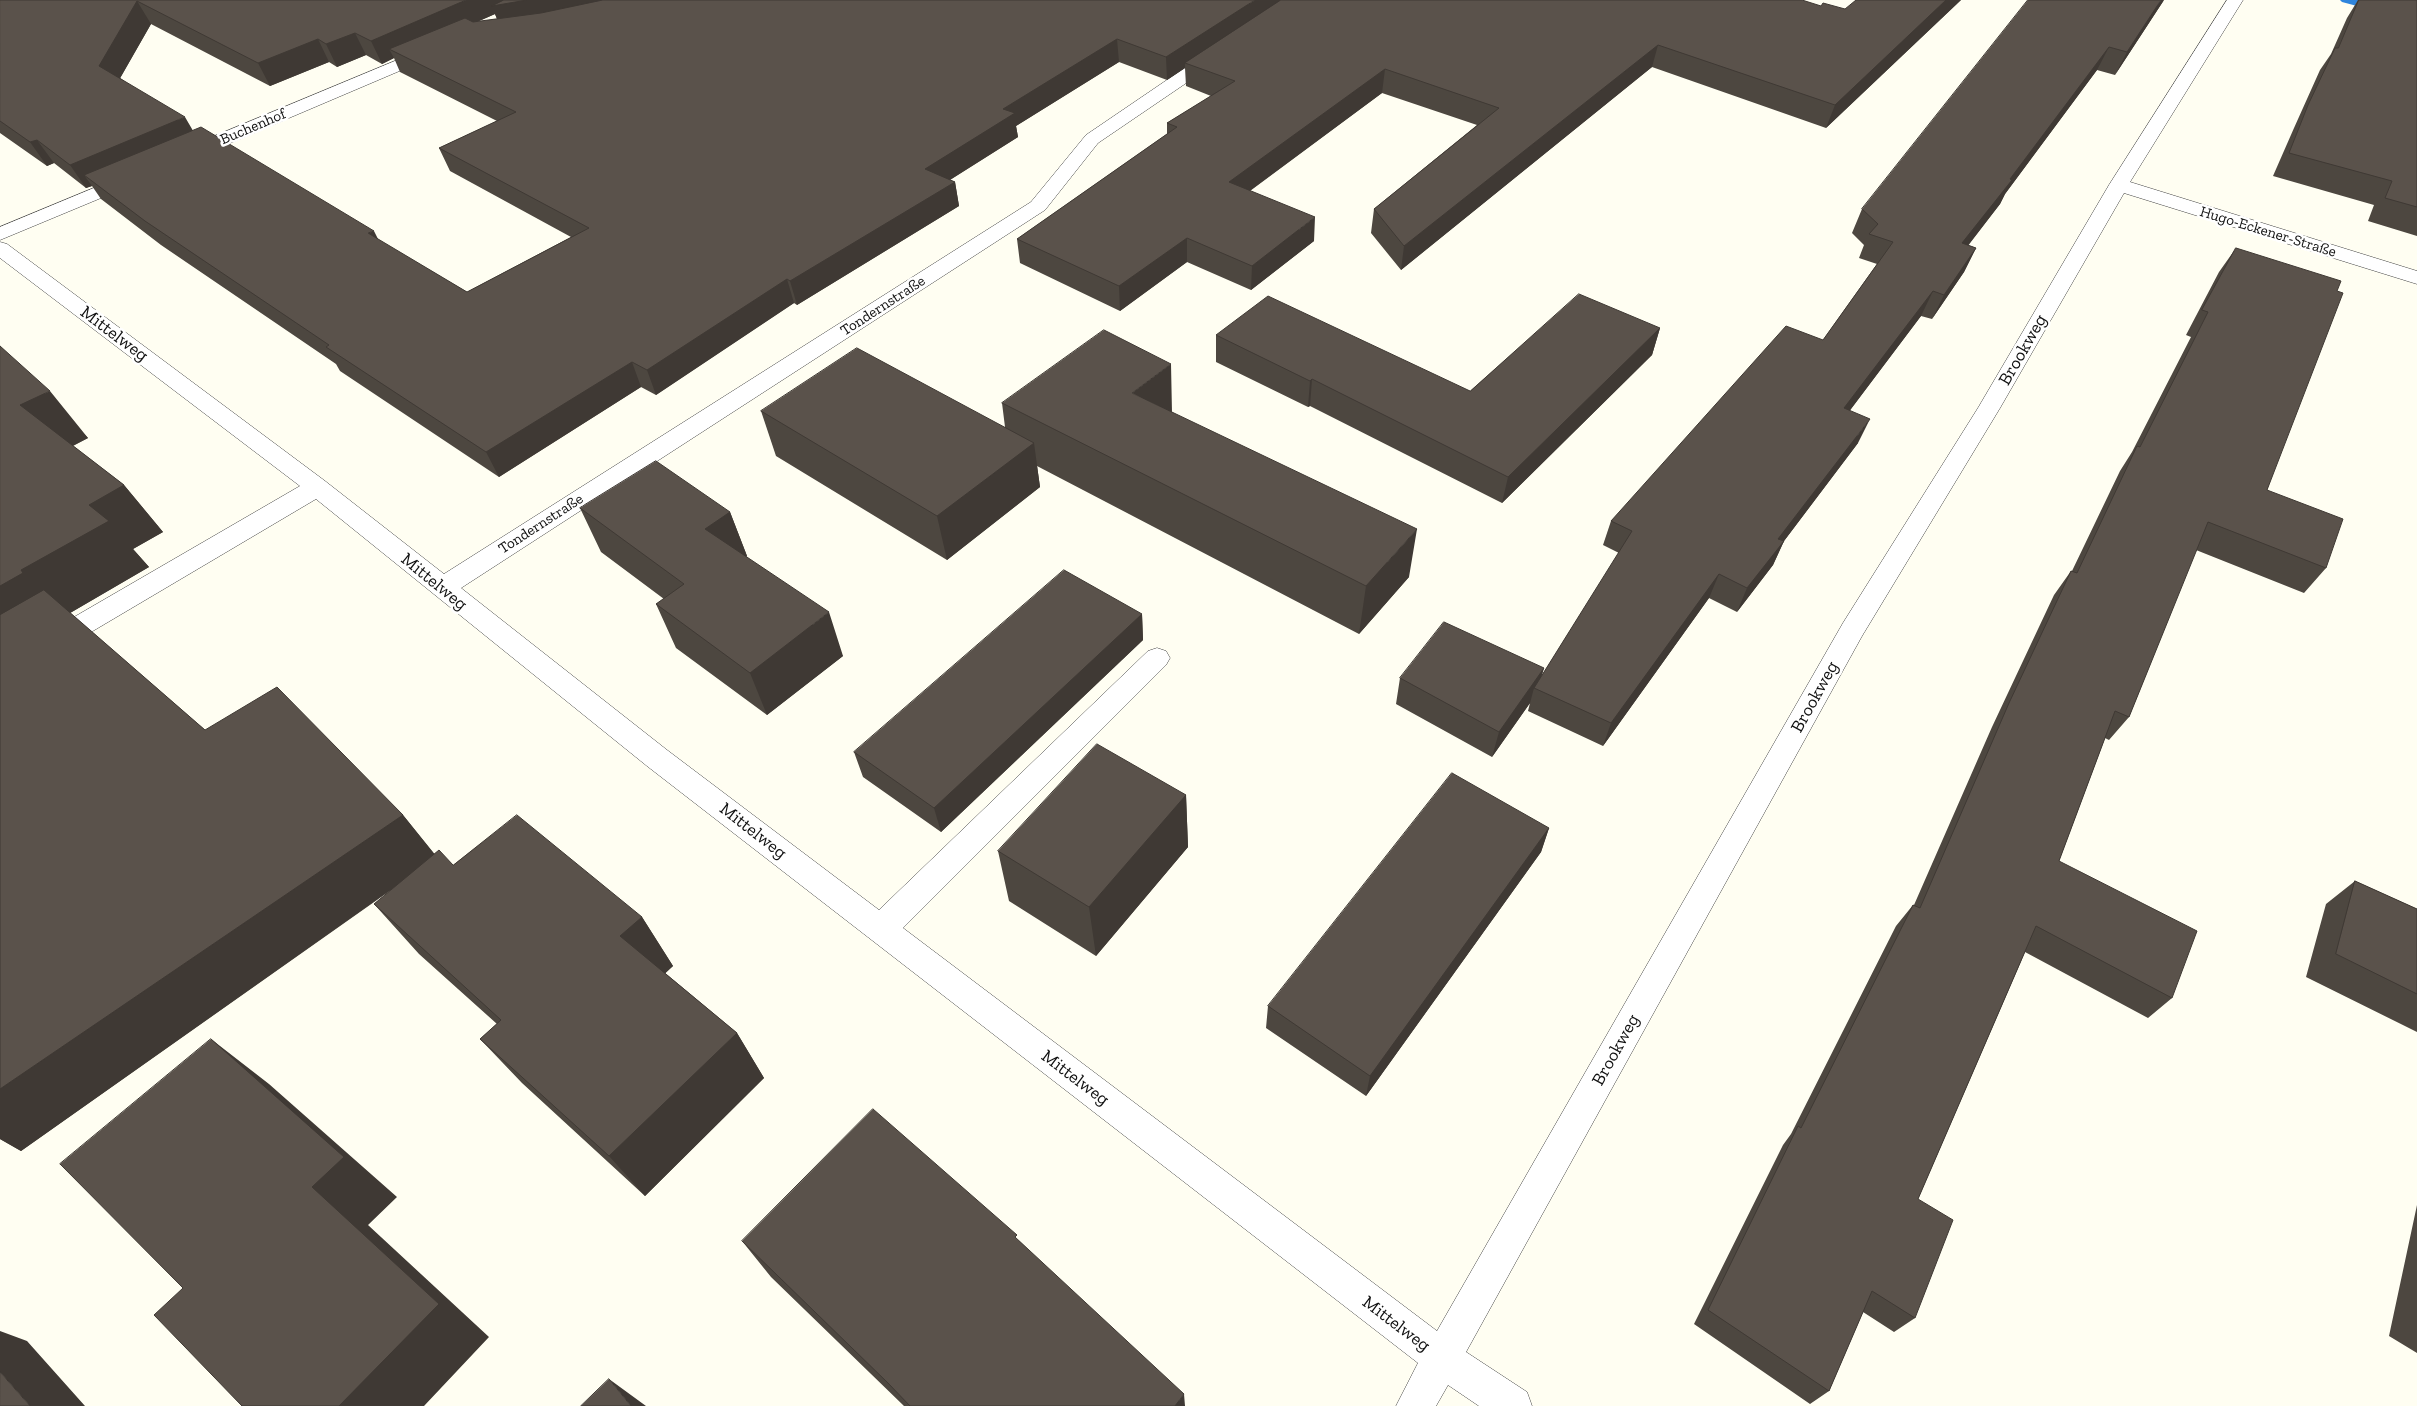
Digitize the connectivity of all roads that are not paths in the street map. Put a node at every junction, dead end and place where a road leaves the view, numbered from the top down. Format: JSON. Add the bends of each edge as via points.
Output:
{"nodes":[{"id":1,"x":2235,"y":0,"type":"edge"},
{"id":2,"x":451,"y":43,"type":"edge"},
{"id":3,"x":1232,"y":45,"type":"edge"},
{"id":4,"x":175,"y":160,"type":"edge"},
{"id":5,"x":147,"y":172,"type":"edge"},
{"id":6,"x":2119,"y":186,"type":"junction"},
{"id":7,"x":0,"y":234,"type":"edge"},
{"id":8,"x":0,"y":248,"type":"edge"},
{"id":9,"x":2417,"y":278,"type":"edge"},
{"id":10,"x":317,"y":487,"type":"junction"},
{"id":11,"x":442,"y":588,"type":"junction"},
{"id":12,"x":1156,"y":658,"type":"dead end"},
{"id":13,"x":0,"y":673,"type":"edge"},
{"id":14,"x":881,"y":930,"type":"junction"},
{"id":15,"x":1443,"y":1359,"type":"junction"},
{"id":16,"x":1415,"y":1406,"type":"edge"},
{"id":17,"x":1513,"y":1406,"type":"edge"}],
"edges":[{"from":1,"to":6,"type":"street","name":"Brookweg"},
{"from":2,"to":4,"type":"street","name":"Buchenhof"},
{"from":3,"to":11,"type":"street","name":"Tondernstraße","via":[[1092,139],[1038,206]]},
{"from":5,"to":7,"type":"street"},
{"from":6,"to":9,"type":"street","name":"Hugo-Eckener-Straße"},
{"from":6,"to":15,"type":"street","name":"Brookweg","via":[[1990,408],[1852,630]]},
{"from":8,"to":10,"type":"street","name":"Mittelweg"},
{"from":10,"to":11,"type":"street","name":"Mittelweg"},
{"from":10,"to":13,"type":"street"},
{"from":11,"to":14,"type":"street","name":"Mittelweg"},
{"from":12,"to":14,"type":"street"},
{"from":14,"to":15,"type":"street","name":"Mittelweg"},
{"from":15,"to":16,"type":"street","name":"Brookweg"},
{"from":15,"to":17,"type":"street","name":"Mittelweg"}]}
